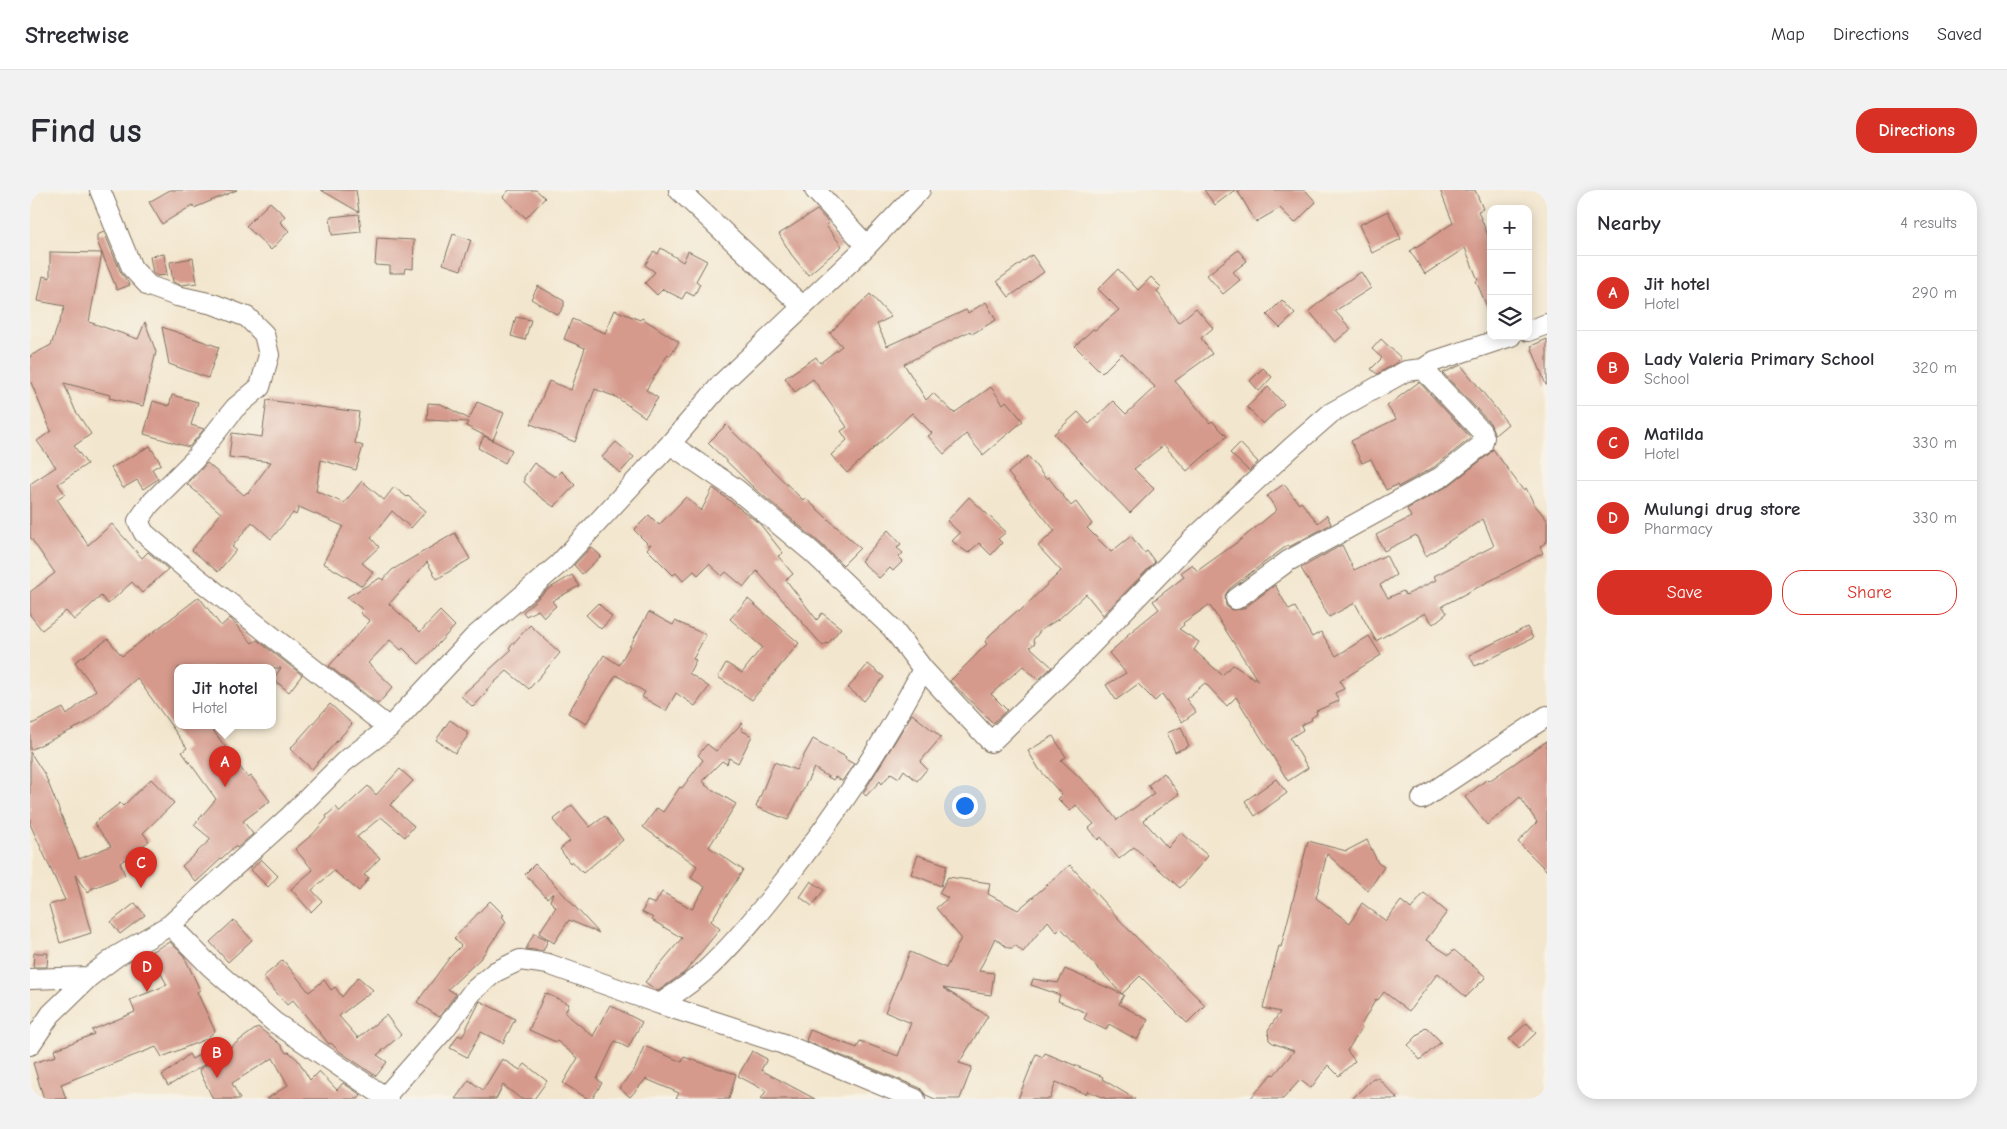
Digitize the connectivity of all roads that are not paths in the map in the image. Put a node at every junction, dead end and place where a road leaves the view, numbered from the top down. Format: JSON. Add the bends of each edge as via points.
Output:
{"nodes":[{"id":1,"x":100,"y":190,"type":"edge"},
{"id":2,"x":679,"y":190,"type":"edge"},
{"id":3,"x":816,"y":190,"type":"edge"},
{"id":4,"x":920,"y":190,"type":"edge"},
{"id":5,"x":867,"y":246,"type":"junction"},
{"id":6,"x":802,"y":306,"type":"junction"},
{"id":7,"x":1547,"y":324,"type":"edge"},
{"id":8,"x":1532,"y":330,"type":"edge"},
{"id":9,"x":1499,"y":340,"type":"edge"},
{"id":10,"x":1423,"y":369,"type":"junction"},
{"id":11,"x":670,"y":444,"type":"junction"},
{"id":12,"x":1236,"y":599,"type":"dead end"},
{"id":13,"x":923,"y":669,"type":"junction"},
{"id":14,"x":1547,"y":716,"type":"edge"},
{"id":15,"x":389,"y":728,"type":"junction"},
{"id":16,"x":1422,"y":800,"type":"dead end"},
{"id":17,"x":170,"y":924,"type":"junction"},
{"id":18,"x":89,"y":977,"type":"junction"},
{"id":19,"x":30,"y":979,"type":"edge"},
{"id":20,"x":660,"y":1004,"type":"junction"},
{"id":21,"x":30,"y":1045,"type":"edge"},
{"id":22,"x":385,"y":1098,"type":"edge"},
{"id":23,"x":915,"y":1099,"type":"edge"}],
"edges":[{"from":1,"to":15,"type":"street","via":[[132,268],[149,286],[247,317],[264,334],[269,355],[260,387],[235,408],[194,460],[150,504],[138,521],[144,533]]},
{"from":2,"to":6,"type":"street"},
{"from":3,"to":5,"type":"street"},
{"from":4,"to":5,"type":"street"},
{"from":5,"to":6,"type":"street"},
{"from":6,"to":11,"type":"street","via":[[723,382]]},
{"from":7,"to":8,"type":"street"},
{"from":9,"to":10,"type":"street","via":[[1435,361]]},
{"from":10,"to":12,"type":"street","via":[[1481,431],[1482,445],[1442,477],[1288,561]]},
{"from":10,"to":13,"type":"street","via":[[1406,371],[1331,413],[1290,448],[1194,538],[991,742]]},
{"from":11,"to":13,"type":"street","via":[[736,489],[812,552],[892,628]]},
{"from":11,"to":15,"type":"street","via":[[559,564],[474,637]]},
{"from":13,"to":20,"type":"street","via":[[903,708],[831,818],[788,876],[706,970]]},
{"from":14,"to":16,"type":"street"},
{"from":15,"to":17,"type":"street","via":[[344,762],[288,818]]},
{"from":17,"to":18,"type":"street"},
{"from":17,"to":22,"type":"street","via":[[211,967],[274,1022]]},
{"from":18,"to":19,"type":"street"},
{"from":18,"to":21,"type":"street","via":[[51,1014]]},
{"from":20,"to":22,"type":"street","via":[[548,964],[520,960],[495,972],[474,991]]},
{"from":20,"to":23,"type":"street","via":[[781,1043]]}]}
